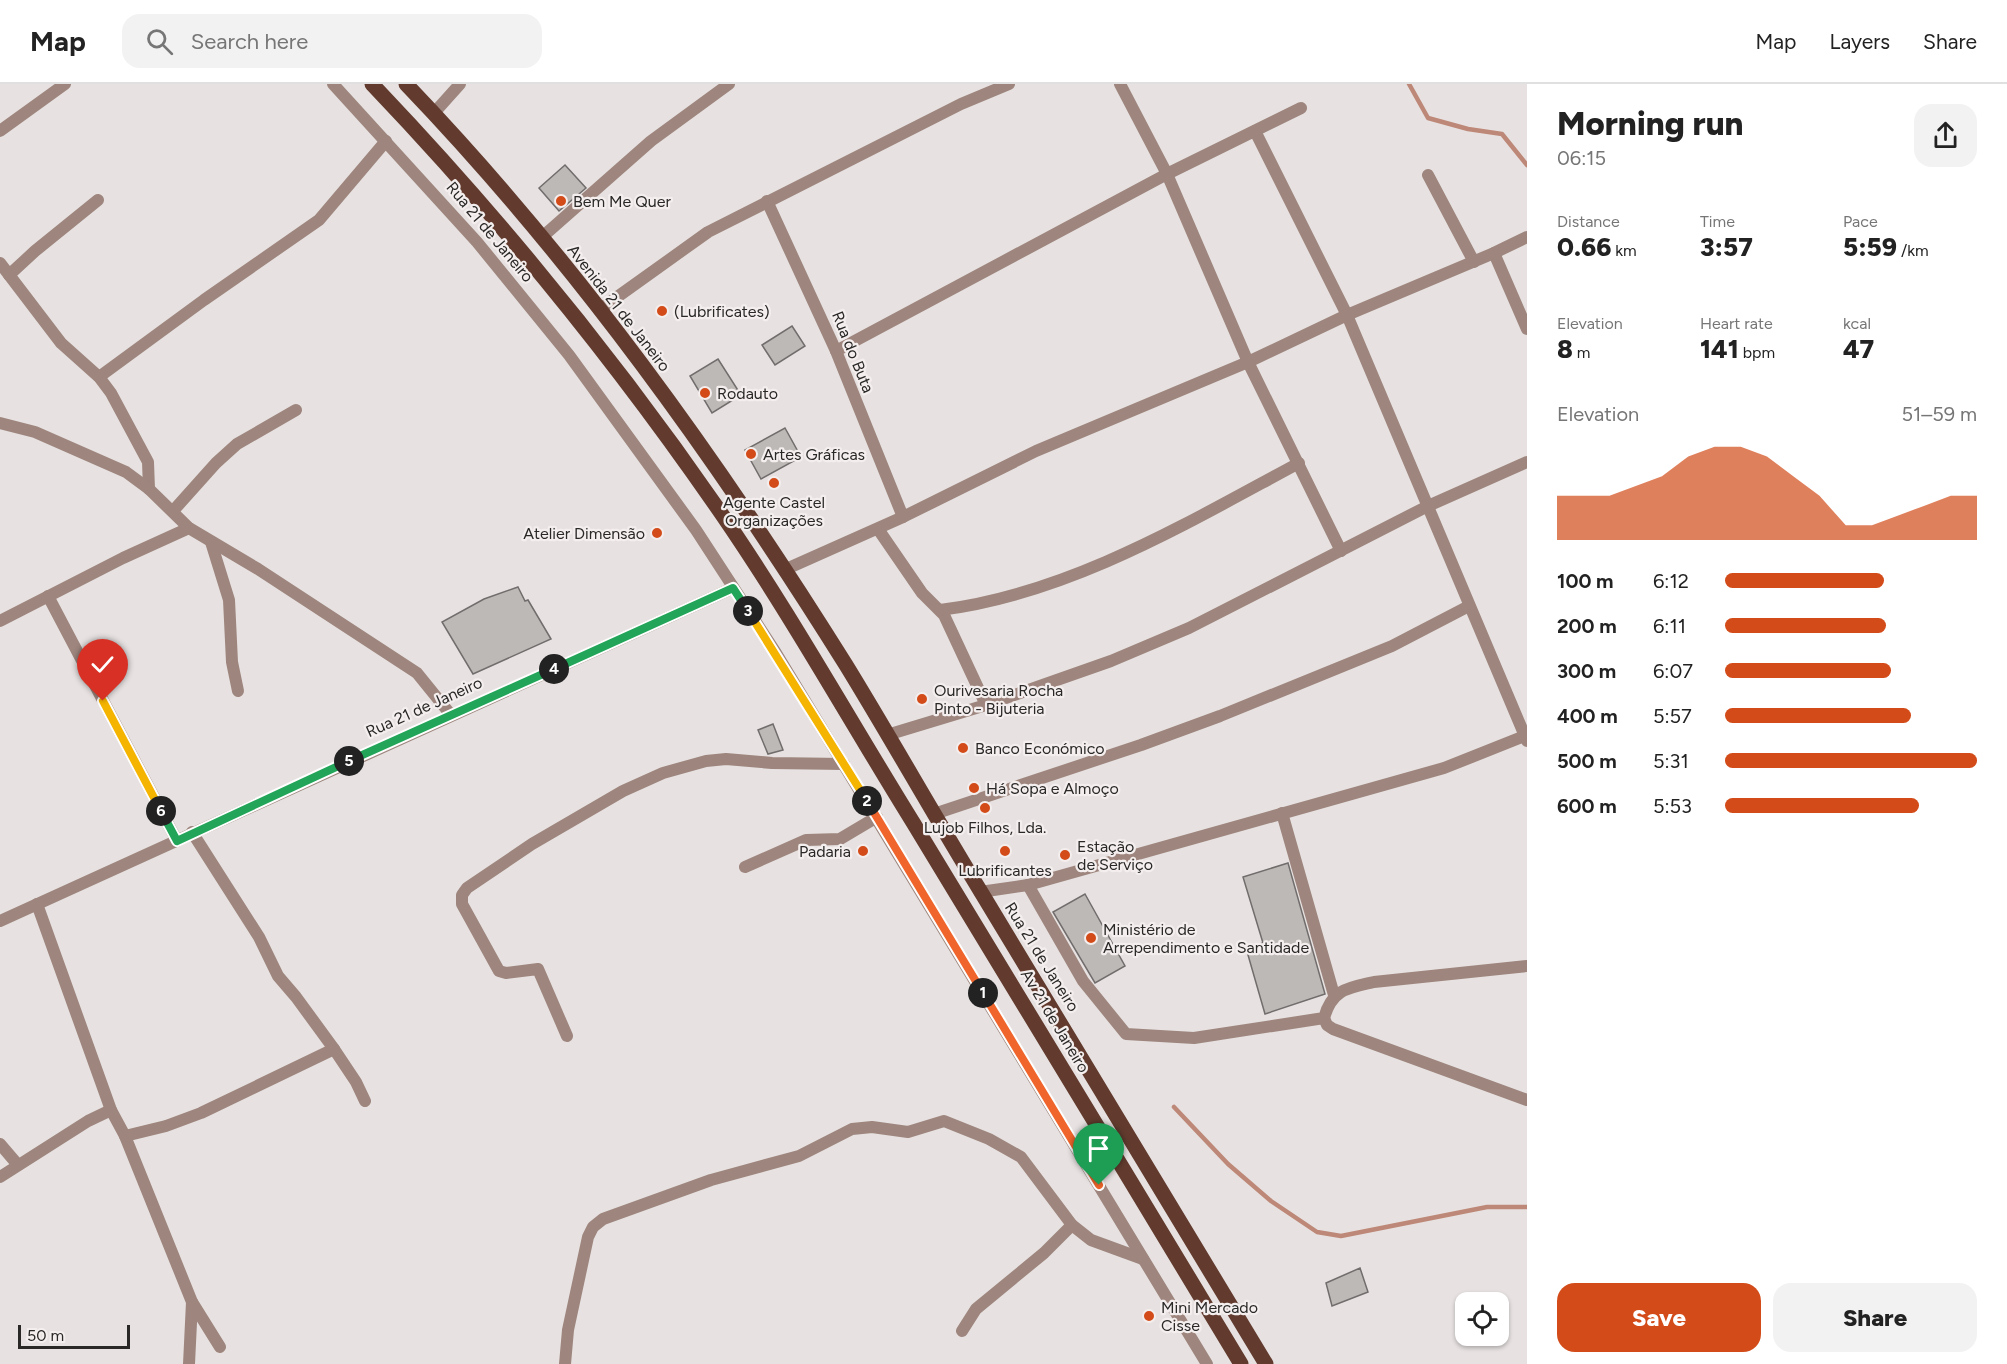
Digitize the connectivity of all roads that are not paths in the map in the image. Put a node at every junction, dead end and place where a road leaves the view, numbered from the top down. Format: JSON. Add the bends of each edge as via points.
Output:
{"nodes":[{"id":1,"x":65,"y":84,"type":"edge"},
{"id":2,"x":333,"y":84,"type":"edge"},
{"id":3,"x":372,"y":84,"type":"edge"},
{"id":4,"x":406,"y":84,"type":"edge"},
{"id":5,"x":460,"y":84,"type":"edge"},
{"id":6,"x":729,"y":84,"type":"edge"},
{"id":7,"x":1009,"y":84,"type":"edge"},
{"id":8,"x":1120,"y":84,"type":"edge"},
{"id":9,"x":1300,"y":108,"type":"dead end"},
{"id":10,"x":434,"y":113,"type":"junction"},
{"id":11,"x":0,"y":131,"type":"edge"},
{"id":12,"x":1255,"y":131,"type":"junction"},
{"id":13,"x":386,"y":141,"type":"junction"},
{"id":14,"x":1167,"y":174,"type":"junction"},
{"id":15,"x":1428,"y":175,"type":"dead end"},
{"id":16,"x":98,"y":200,"type":"dead end"},
{"id":17,"x":767,"y":201,"type":"junction"},
{"id":18,"x":1527,"y":237,"type":"edge"},
{"id":19,"x":541,"y":238,"type":"junction"},
{"id":20,"x":1494,"y":254,"type":"junction"},
{"id":21,"x":1474,"y":262,"type":"junction"},
{"id":22,"x":0,"y":263,"type":"edge"},
{"id":23,"x":9,"y":275,"type":"junction"},
{"id":24,"x":598,"y":310,"type":"junction"},
{"id":25,"x":1347,"y":315,"type":"junction"},
{"id":26,"x":1527,"y":329,"type":"edge"},
{"id":27,"x":836,"y":351,"type":"junction"},
{"id":28,"x":1248,"y":362,"type":"junction"},
{"id":29,"x":99,"y":377,"type":"junction"},
{"id":30,"x":296,"y":410,"type":"dead end"},
{"id":31,"x":0,"y":423,"type":"edge"},
{"id":32,"x":1527,"y":462,"type":"edge"},
{"id":33,"x":1299,"y":463,"type":"junction"},
{"id":34,"x":149,"y":489,"type":"junction"},
{"id":35,"x":1428,"y":506,"type":"junction"},
{"id":36,"x":172,"y":511,"type":"junction"},
{"id":37,"x":903,"y":517,"type":"junction"},
{"id":38,"x":189,"y":528,"type":"junction"},
{"id":39,"x":878,"y":528,"type":"junction"},
{"id":40,"x":211,"y":542,"type":"junction"},
{"id":41,"x":1341,"y":551,"type":"junction"},
{"id":42,"x":784,"y":570,"type":"junction"},
{"id":43,"x":733,"y":588,"type":"junction"},
{"id":44,"x":48,"y":597,"type":"junction"},
{"id":45,"x":1470,"y":606,"type":"junction"},
{"id":46,"x":940,"y":610,"type":"junction"},
{"id":47,"x":0,"y":621,"type":"edge"},
{"id":48,"x":238,"y":691,"type":"dead end"},
{"id":49,"x":986,"y":705,"type":"junction"},
{"id":50,"x":451,"y":715,"type":"junction"},
{"id":51,"x":887,"y":735,"type":"junction"},
{"id":52,"x":1526,"y":737,"type":"edge"},
{"id":53,"x":844,"y":764,"type":"junction"},
{"id":54,"x":1282,"y":813,"type":"junction"},
{"id":55,"x":934,"y":814,"type":"junction"},
{"id":56,"x":876,"y":818,"type":"junction"},
{"id":57,"x":192,"y":832,"type":"junction"},
{"id":58,"x":177,"y":841,"type":"junction"},
{"id":59,"x":745,"y":867,"type":"dead end"},
{"id":60,"x":1028,"y":885,"type":"junction"},
{"id":61,"x":980,"y":892,"type":"junction"},
{"id":62,"x":37,"y":904,"type":"junction"},
{"id":63,"x":0,"y":921,"type":"edge"},
{"id":64,"x":1527,"y":966,"type":"edge"},
{"id":65,"x":1334,"y":995,"type":"junction"},
{"id":66,"x":1324,"y":1018,"type":"junction"},
{"id":67,"x":567,"y":1036,"type":"dead end"},
{"id":68,"x":334,"y":1049,"type":"junction"},
{"id":69,"x":1527,"y":1100,"type":"edge"},
{"id":70,"x":365,"y":1101,"type":"dead end"},
{"id":71,"x":111,"y":1110,"type":"junction"},
{"id":72,"x":125,"y":1136,"type":"junction"},
{"id":73,"x":0,"y":1144,"type":"edge"},
{"id":74,"x":18,"y":1165,"type":"junction"},
{"id":75,"x":0,"y":1177,"type":"edge"},
{"id":76,"x":1072,"y":1225,"type":"junction"},
{"id":77,"x":1143,"y":1259,"type":"junction"},
{"id":78,"x":192,"y":1302,"type":"junction"},
{"id":79,"x":962,"y":1331,"type":"dead end"},
{"id":80,"x":220,"y":1347,"type":"dead end"},
{"id":81,"x":189,"y":1364,"type":"edge"},
{"id":82,"x":565,"y":1364,"type":"edge"},
{"id":83,"x":1207,"y":1364,"type":"edge"},
{"id":84,"x":1241,"y":1364,"type":"edge"},
{"id":85,"x":1266,"y":1364,"type":"edge"}],
"edges":[{"from":1,"to":11,"type":"street"},
{"from":2,"to":13,"type":"street","name":"Rua 21 de Janeiro"},
{"from":3,"to":84,"type":"main road","name":"Av 21 de Janeiro","via":[[460,179],[607,357],[748,553]]},
{"from":4,"to":10,"type":"main road","name":"Avenida 21 de Janeiro"},
{"from":5,"to":10,"type":"street"},
{"from":6,"to":19,"type":"street","via":[[651,141]]},
{"from":7,"to":17,"type":"street"},
{"from":8,"to":14,"type":"street"},
{"from":9,"to":12,"type":"street"},
{"from":10,"to":19,"type":"main road","name":"Avenida 21 de Janeiro"},
{"from":12,"to":14,"type":"street"},
{"from":12,"to":25,"type":"street"},
{"from":13,"to":29,"type":"street","via":[[319,220]]},
{"from":13,"to":43,"type":"street","name":"Rua 21 de Janeiro","via":[[477,242],[568,355],[653,469]]},
{"from":14,"to":27,"type":"street"},
{"from":14,"to":28,"type":"street"},
{"from":15,"to":21,"type":"street"},
{"from":16,"to":23,"type":"street"},
{"from":17,"to":24,"type":"street","via":[[708,232]]},
{"from":17,"to":27,"type":"street","name":"Rua do Buta"},
{"from":18,"to":20,"type":"street"},
{"from":19,"to":24,"type":"main road","name":"Avenida 21 de Janeiro"},
{"from":20,"to":21,"type":"street"},
{"from":20,"to":26,"type":"street"},
{"from":21,"to":25,"type":"street"},
{"from":22,"to":23,"type":"street"},
{"from":23,"to":29,"type":"street","via":[[61,344]]},
{"from":24,"to":42,"type":"main road","name":"Avenida 21 de Janeiro","via":[[695,439]]},
{"from":25,"to":28,"type":"street"},
{"from":25,"to":35,"type":"street"},
{"from":27,"to":37,"type":"street","name":"Rua do Buta"},
{"from":28,"to":33,"type":"street"},
{"from":28,"to":37,"type":"street","via":[[1036,451]]},
{"from":29,"to":34,"type":"street","via":[[144,454],[149,467]]},
{"from":30,"to":36,"type":"street","via":[[237,444]]},
{"from":31,"to":34,"type":"street","via":[[35,432],[117,467]]},
{"from":32,"to":35,"type":"street"},
{"from":33,"to":41,"type":"street"},
{"from":33,"to":46,"type":"street","via":[[1088,569],[1001,598]]},
{"from":34,"to":36,"type":"street"},
{"from":35,"to":41,"type":"street"},
{"from":35,"to":45,"type":"street"},
{"from":36,"to":38,"type":"street"},
{"from":37,"to":39,"type":"street"},
{"from":38,"to":40,"type":"street"},
{"from":38,"to":44,"type":"street"},
{"from":39,"to":42,"type":"street"},
{"from":39,"to":46,"type":"street","via":[[922,592]]},
{"from":40,"to":48,"type":"street","via":[[229,600],[232,662]]},
{"from":40,"to":50,"type":"street","via":[[417,672]]},
{"from":41,"to":49,"type":"street","via":[[1189,628],[1111,661]]},
{"from":42,"to":51,"type":"main road","name":"Rua 21 de Janeiro"},
{"from":43,"to":50,"type":"street","name":"Rua 21 de Janeiro"},
{"from":43,"to":53,"type":"street","name":"Rua 21 de Janeiro"},
{"from":44,"to":47,"type":"street"},
{"from":44,"to":58,"type":"street"},
{"from":45,"to":52,"type":"street"},
{"from":45,"to":55,"type":"street","via":[[1392,646],[1220,716]]},
{"from":46,"to":49,"type":"street"},
{"from":49,"to":51,"type":"street"},
{"from":50,"to":57,"type":"street","name":"Rua 21 de Janeiro"},
{"from":51,"to":55,"type":"main road","name":"Rua 21 de Janeiro"},
{"from":52,"to":54,"type":"street","via":[[1444,768]]},
{"from":53,"to":56,"type":"street","name":"Rua 21 de Janeiro"},
{"from":53,"to":67,"type":"street","via":[[726,759],[663,773],[623,790],[468,888],[462,895],[462,904],[499,972],[538,969]]},
{"from":54,"to":60,"type":"street"},
{"from":54,"to":65,"type":"street"},
{"from":55,"to":61,"type":"main road","name":"Rua 21 de Janeiro"},
{"from":56,"to":59,"type":"street","via":[[840,839],[806,840]]},
{"from":56,"to":77,"type":"street","name":"Rua 21 de Janeiro"},
{"from":57,"to":58,"type":"street","name":"Rua 21 de Janeiro"},
{"from":57,"to":68,"type":"street","via":[[259,937],[278,976]]},
{"from":58,"to":62,"type":"street","name":"Rua 21 de Janeiro"},
{"from":60,"to":61,"type":"street"},
{"from":60,"to":66,"type":"street","via":[[1083,981],[1126,1034],[1194,1038]]},
{"from":61,"to":85,"type":"main road","name":"Rua 21 de Janeiro"},
{"from":62,"to":63,"type":"street","name":"Rua 21 de Janeiro"},
{"from":62,"to":71,"type":"street"},
{"from":64,"to":65,"type":"street","via":[[1374,982]]},
{"from":65,"to":66,"type":"street"},
{"from":66,"to":69,"type":"street","via":[[1333,1029]]},
{"from":68,"to":70,"type":"street"},
{"from":68,"to":72,"type":"street","via":[[201,1113]]},
{"from":71,"to":72,"type":"street"},
{"from":71,"to":74,"type":"street"},
{"from":72,"to":78,"type":"street"},
{"from":73,"to":74,"type":"street"},
{"from":74,"to":75,"type":"street"},
{"from":76,"to":77,"type":"street","via":[[1099,1245]]},
{"from":76,"to":79,"type":"street","via":[[976,1309]]},
{"from":76,"to":82,"type":"street","via":[[1021,1157],[989,1139],[944,1121],[908,1132],[872,1126],[852,1129],[799,1156],[711,1180],[603,1219],[593,1227],[568,1330]]},
{"from":77,"to":83,"type":"street","name":"Rua 21 de Janeiro"},
{"from":78,"to":80,"type":"street"},
{"from":78,"to":81,"type":"street"}]}
